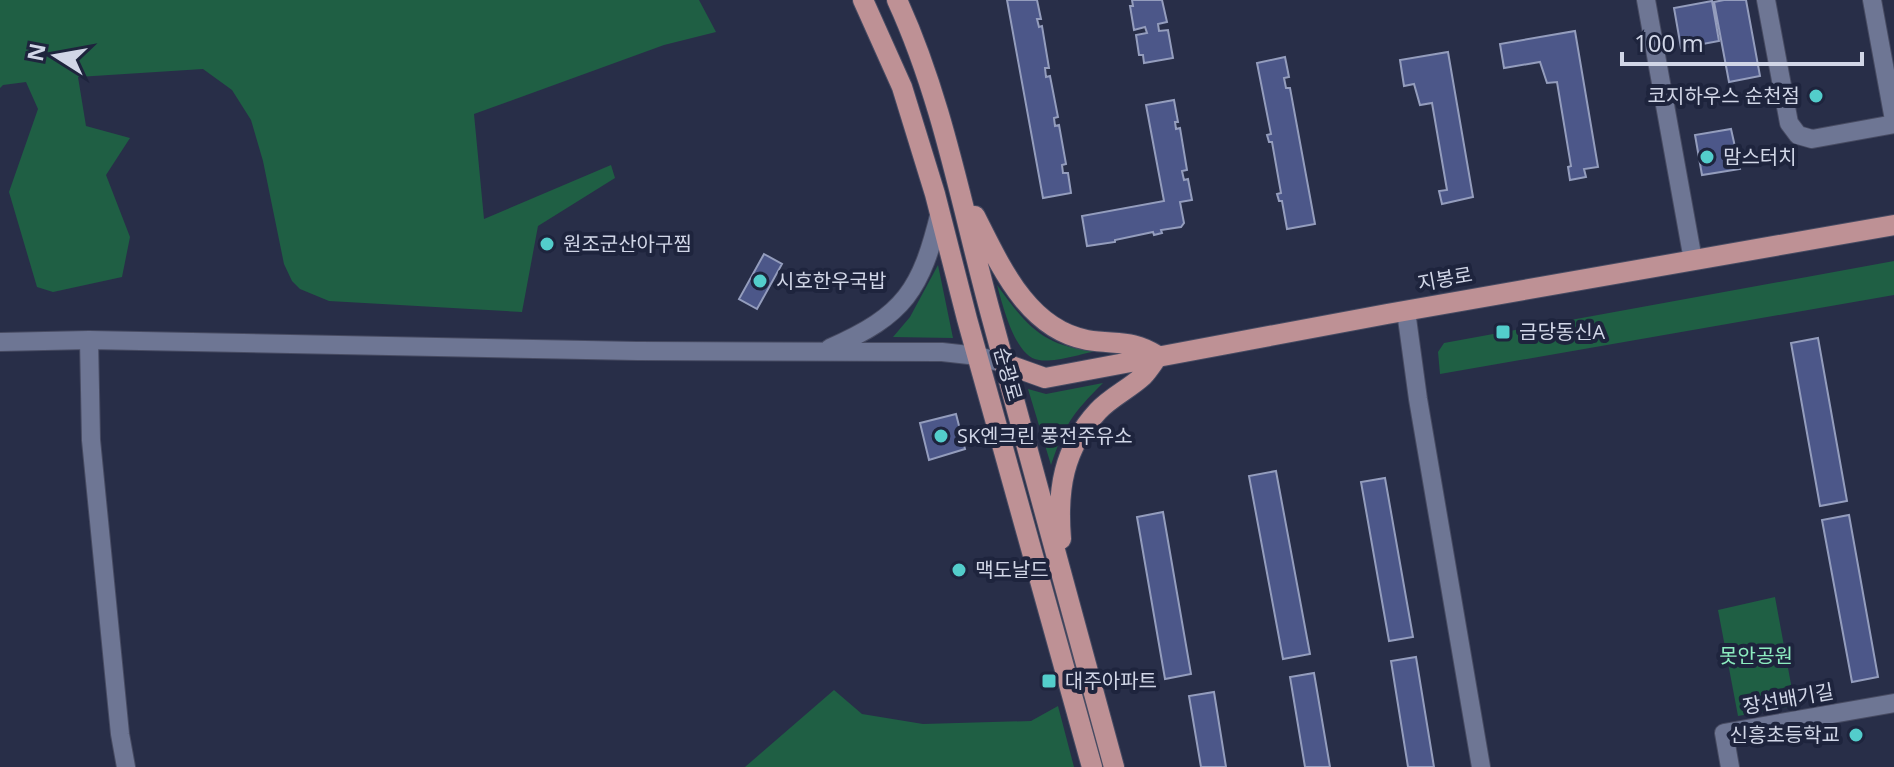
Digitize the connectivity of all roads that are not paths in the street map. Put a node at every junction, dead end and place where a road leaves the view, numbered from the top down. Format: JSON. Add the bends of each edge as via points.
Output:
{"nodes":[{"id":1,"x":863,"y":0,"type":"edge"},
{"id":2,"x":897,"y":0,"type":"edge"},
{"id":3,"x":1646,"y":0,"type":"edge"},
{"id":4,"x":1766,"y":0,"type":"edge"},
{"id":5,"x":1872,"y":0,"type":"edge"},
{"id":6,"x":1894,"y":122,"type":"edge"},
{"id":7,"x":961,"y":191,"type":"junction"},
{"id":8,"x":940,"y":212,"type":"junction"},
{"id":9,"x":1894,"y":225,"type":"edge"},
{"id":10,"x":1693,"y":260,"type":"junction"},
{"id":11,"x":1406,"y":311,"type":"junction"},
{"id":12,"x":89,"y":340,"type":"junction"},
{"id":13,"x":0,"y":342,"type":"edge"},
{"id":14,"x":821,"y":352,"type":"junction"},
{"id":15,"x":978,"y":356,"type":"junction"},
{"id":16,"x":1158,"y":356,"type":"junction"},
{"id":17,"x":1006,"y":364,"type":"junction"},
{"id":18,"x":1058,"y":565,"type":"junction"},
{"id":19,"x":1894,"y":703,"type":"edge"},
{"id":20,"x":126,"y":767,"type":"edge"},
{"id":21,"x":1092,"y":767,"type":"edge"},
{"id":22,"x":1114,"y":767,"type":"edge"},
{"id":23,"x":1481,"y":767,"type":"edge"},
{"id":24,"x":1730,"y":767,"type":"edge"}],
"edges":[{"from":1,"to":8,"type":"main road","name":"순광로","via":[[902,87]]},
{"from":2,"to":7,"type":"main road","name":"순광로"},
{"from":3,"to":10,"type":"street"},
{"from":4,"to":6,"type":"street","via":[[1795,133],[1812,139]]},
{"from":5,"to":6,"type":"street"},
{"from":7,"to":16,"type":"main road","via":[[1014,287],[1036,314],[1084,339],[1139,344]]},
{"from":7,"to":17,"type":"main road","name":"순광로"},
{"from":8,"to":14,"type":"street","via":[[929,257],[913,290],[861,334]]},
{"from":8,"to":15,"type":"main road","name":"순광로"},
{"from":9,"to":10,"type":"main road","name":"지봉로"},
{"from":10,"to":11,"type":"main road","name":"지봉로"},
{"from":11,"to":16,"type":"main road","name":"지봉로"},
{"from":11,"to":23,"type":"street"},
{"from":12,"to":13,"type":"street"},
{"from":12,"to":14,"type":"street"},
{"from":12,"to":20,"type":"street","via":[[91,440]]},
{"from":14,"to":15,"type":"street"},
{"from":15,"to":17,"type":"street"},
{"from":15,"to":21,"type":"main road","name":"순광로"},
{"from":16,"to":17,"type":"main road","name":"지봉로","via":[[1045,378]]},
{"from":16,"to":18,"type":"main road","via":[[1144,375],[1098,411],[1079,437],[1063,471]]},
{"from":17,"to":18,"type":"main road","name":"순광로"},
{"from":18,"to":22,"type":"main road","name":"순광로"},
{"from":19,"to":24,"type":"street","name":"장선배기길","via":[[1724,733]]}]}
